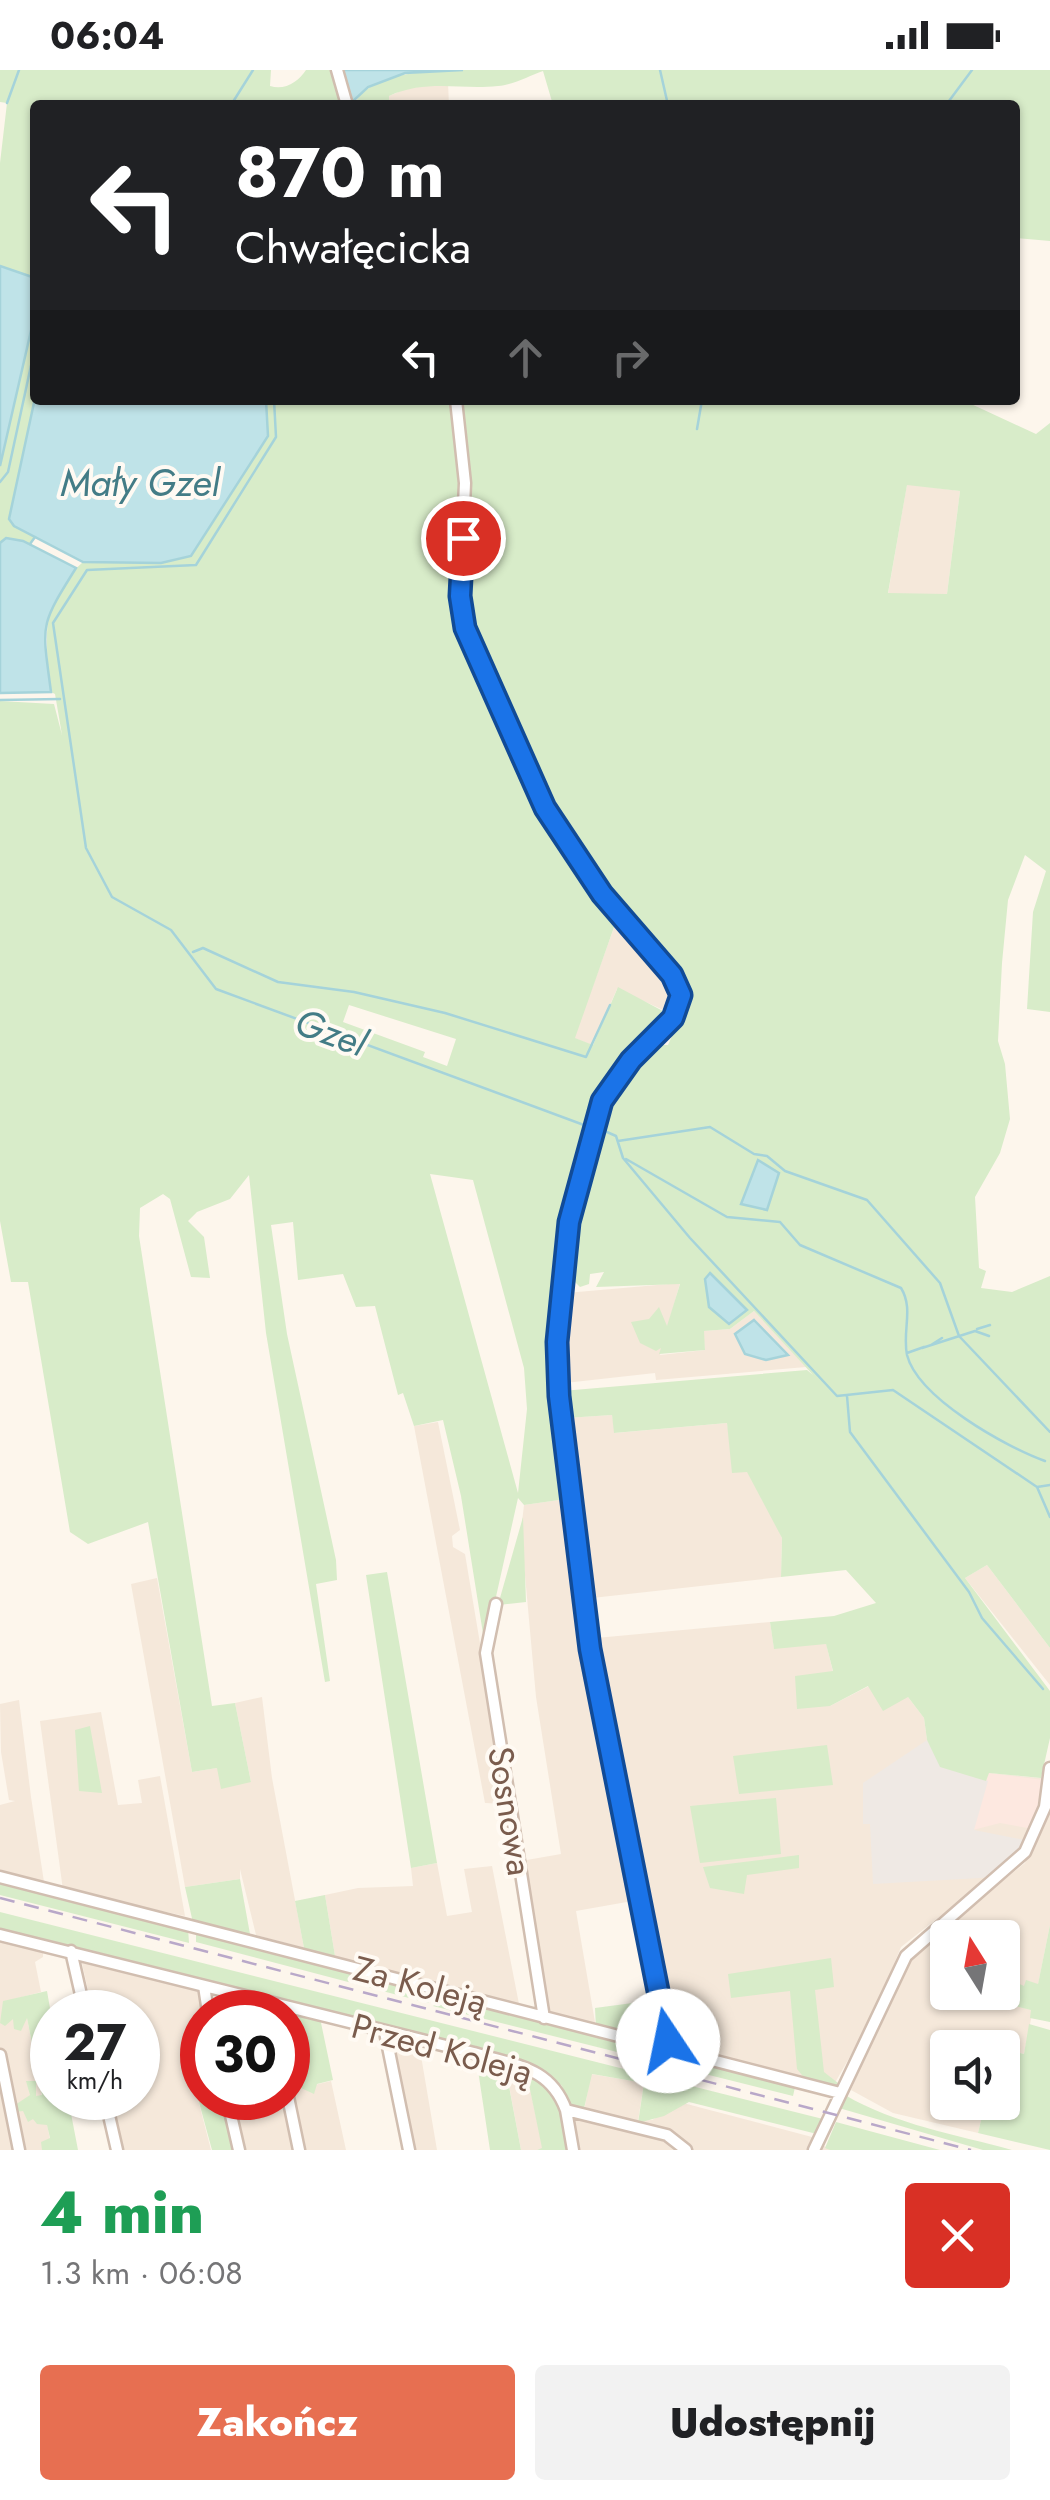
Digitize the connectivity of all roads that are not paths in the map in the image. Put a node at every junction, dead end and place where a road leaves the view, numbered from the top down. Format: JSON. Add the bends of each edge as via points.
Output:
{"nodes":[{"id":1,"x":337,"y":70,"type":"edge"},
{"id":2,"x":346,"y":100,"type":"edge"},
{"id":3,"x":457,"y":405,"type":"edge"},
{"id":4,"x":496,"y":1604,"type":"dead end"},
{"id":5,"x":1050,"y":1768,"type":"edge"},
{"id":6,"x":0,"y":1877,"type":"edge"},
{"id":7,"x":0,"y":1935,"type":"edge"},
{"id":8,"x":71,"y":1951,"type":"junction"},
{"id":9,"x":204,"y":1986,"type":"junction"},
{"id":10,"x":81,"y":1990,"type":"edge"},
{"id":11,"x":205,"y":1990,"type":"edge"},
{"id":12,"x":216,"y":1990,"type":"edge"},
{"id":13,"x":310,"y":2016,"type":"edge"},
{"id":14,"x":544,"y":2018,"type":"junction"},
{"id":15,"x":385,"y":2032,"type":"junction"},
{"id":16,"x":670,"y":2048,"type":"junction"},
{"id":17,"x":0,"y":2055,"type":"edge"},
{"id":18,"x":840,"y":2093,"type":"junction"},
{"id":19,"x":566,"y":2110,"type":"junction"},
{"id":20,"x":110,"y":2120,"type":"edge"},
{"id":21,"x":232,"y":2120,"type":"edge"},
{"id":22,"x":293,"y":2120,"type":"edge"},
{"id":23,"x":19,"y":2150,"type":"edge"},
{"id":24,"x":117,"y":2150,"type":"edge"},
{"id":25,"x":239,"y":2150,"type":"edge"},
{"id":26,"x":299,"y":2150,"type":"edge"},
{"id":27,"x":410,"y":2150,"type":"edge"},
{"id":28,"x":573,"y":2150,"type":"edge"},
{"id":29,"x":686,"y":2150,"type":"edge"},
{"id":30,"x":814,"y":2150,"type":"edge"}],
"edges":[{"from":1,"to":2,"type":"street"},
{"from":3,"to":16,"type":"street","via":[[465,483],[465,628],[545,808],[602,894],[680,990],[677,1012],[608,1089],[566,1240],[558,1318],[559,1396],[592,1664]]},
{"from":4,"to":14,"type":"street","name":"Sosnowa","via":[[486,1653]]},
{"from":5,"to":18,"type":"street","via":[[1045,1806],[1025,1852],[906,1956]]},
{"from":6,"to":14,"type":"street","name":"Za Koleją"},
{"from":7,"to":8,"type":"street","name":"Przed Koleją"},
{"from":8,"to":9,"type":"street","name":"Przed Koleją"},
{"from":8,"to":10,"type":"street"},
{"from":9,"to":11,"type":"street"},
{"from":9,"to":12,"type":"street","name":"Przed Koleją"},
{"from":13,"to":15,"type":"street","name":"Przed Koleją"},
{"from":14,"to":16,"type":"street","name":"Za Koleją"},
{"from":15,"to":19,"type":"street","name":"Przed Koleją","via":[[544,2075]]},
{"from":15,"to":27,"type":"street"},
{"from":16,"to":18,"type":"street","name":"Za Koleją"},
{"from":17,"to":23,"type":"street"},
{"from":18,"to":30,"type":"street"},
{"from":19,"to":28,"type":"street"},
{"from":19,"to":29,"type":"street","name":"Przed Koleją","via":[[667,2135]]},
{"from":20,"to":24,"type":"street"},
{"from":21,"to":25,"type":"street"},
{"from":22,"to":26,"type":"street"}]}
